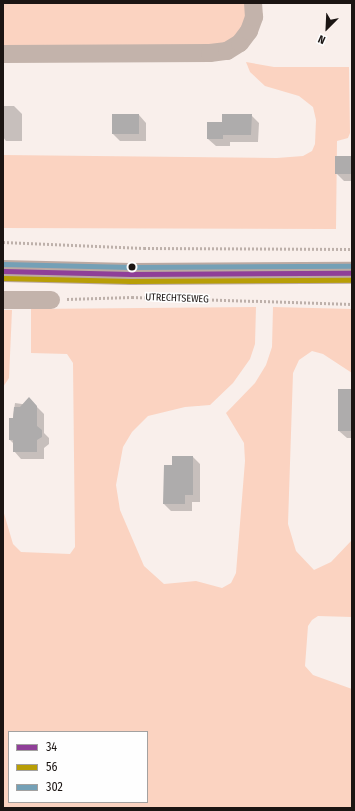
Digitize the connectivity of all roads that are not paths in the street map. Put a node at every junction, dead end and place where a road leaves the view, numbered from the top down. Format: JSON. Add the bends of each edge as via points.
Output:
{"nodes":[{"id":1,"x":253,"y":3,"type":"edge"},
{"id":2,"x":3,"y":54,"type":"edge"},
{"id":3,"x":3,"y":271,"type":"edge"},
{"id":4,"x":352,"y":273,"type":"edge"},
{"id":5,"x":3,"y":300,"type":"edge"},
{"id":6,"x":51,"y":300,"type":"road end"}],
"edges":[{"from":1,"to":2,"type":"street","via":[[254,17],[249,31],[240,43],[227,51]]},
{"from":3,"to":4,"type":"main road","via":[[131,274]]},
{"from":5,"to":6,"type":"street"}]}
